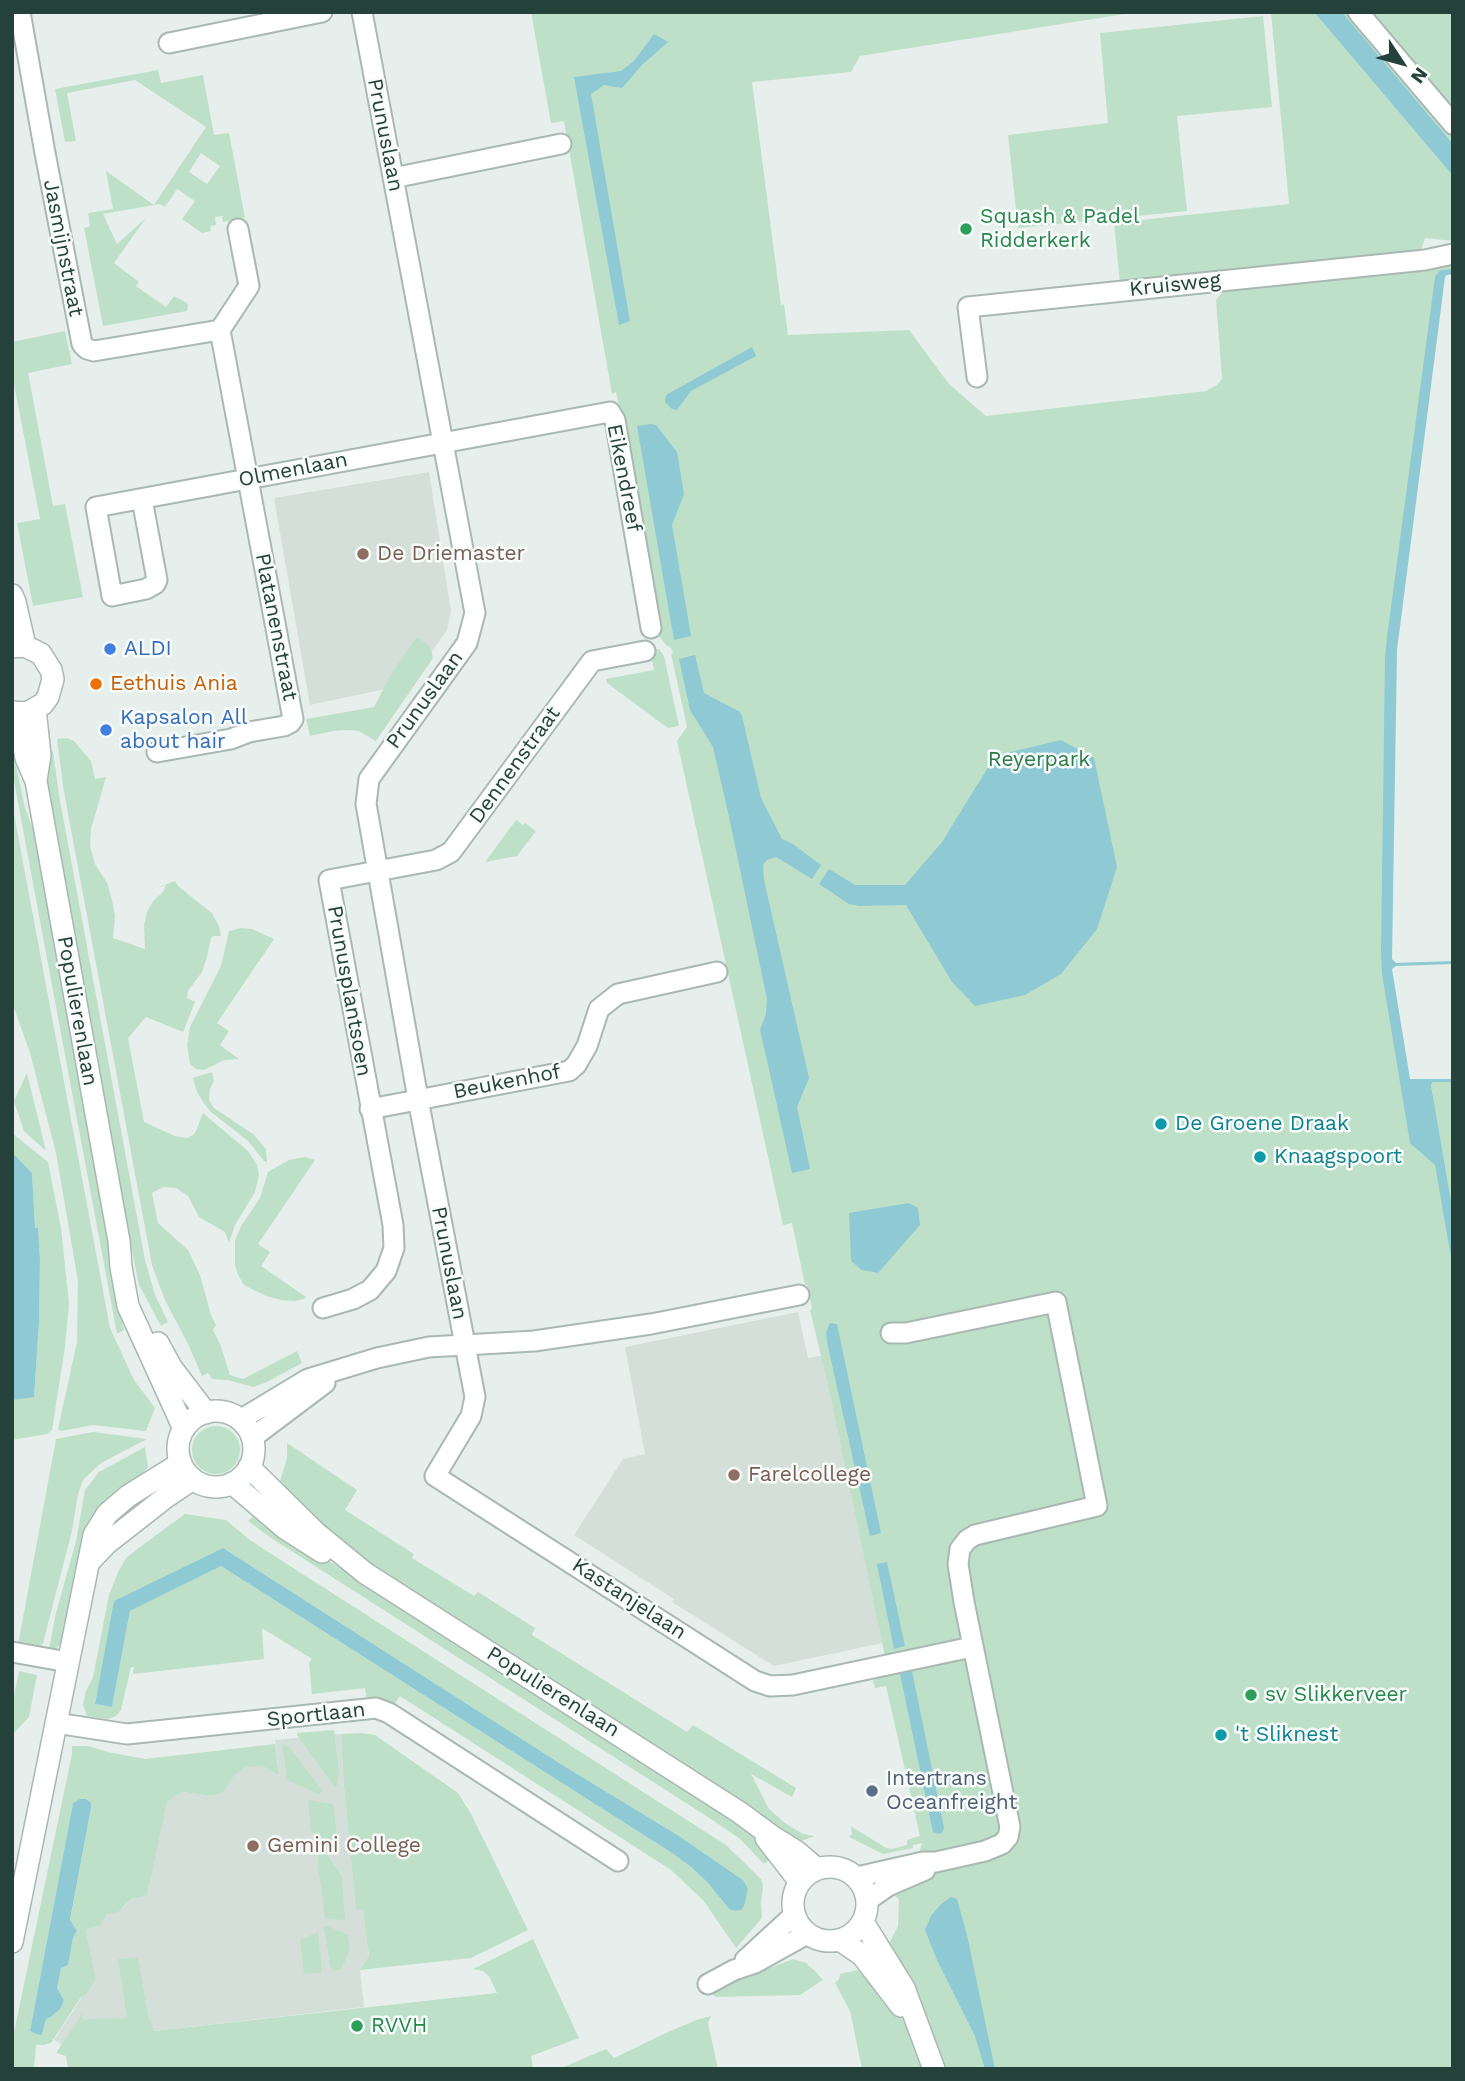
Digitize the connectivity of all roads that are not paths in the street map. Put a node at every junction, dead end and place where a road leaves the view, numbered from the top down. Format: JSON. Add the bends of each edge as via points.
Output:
{"nodes":[{"id":1,"x":20,"y":12,"type":"edge"},
{"id":2,"x":322,"y":12,"type":"edge"},
{"id":3,"x":362,"y":12,"type":"edge"},
{"id":4,"x":1358,"y":12,"type":"edge"},
{"id":5,"x":169,"y":43,"type":"dead end"},
{"id":6,"x":1453,"y":124,"type":"edge"},
{"id":7,"x":561,"y":144,"type":"dead end"},
{"id":8,"x":393,"y":178,"type":"junction"},
{"id":9,"x":238,"y":229,"type":"dead end"},
{"id":10,"x":1453,"y":254,"type":"edge"},
{"id":11,"x":220,"y":330,"type":"junction"},
{"id":12,"x":977,"y":377,"type":"dead end"},
{"id":13,"x":443,"y":442,"type":"junction"},
{"id":14,"x":248,"y":479,"type":"junction"},
{"id":15,"x":142,"y":499,"type":"junction"},
{"id":16,"x":12,"y":595,"type":"edge"},
{"id":17,"x":651,"y":628,"type":"dead end"},
{"id":18,"x":18,"y":647,"type":"edge"},
{"id":19,"x":645,"y":651,"type":"dead end"},
{"id":20,"x":22,"y":712,"type":"edge"},
{"id":21,"x":157,"y":752,"type":"dead end"},
{"id":22,"x":378,"y":869,"type":"junction"},
{"id":23,"x":717,"y":972,"type":"dead end"},
{"id":24,"x":418,"y":1099,"type":"junction"},
{"id":25,"x":370,"y":1109,"type":"junction"},
{"id":26,"x":119,"y":1241,"type":"junction"},
{"id":27,"x":799,"y":1295,"type":"dead end"},
{"id":28,"x":323,"y":1308,"type":"dead end"},
{"id":29,"x":891,"y":1333,"type":"dead end"},
{"id":30,"x":465,"y":1344,"type":"junction"},
{"id":31,"x":206,"y":1413,"type":"junction"},
{"id":32,"x":184,"y":1429,"type":"junction"},
{"id":33,"x":246,"y":1429,"type":"junction"},
{"id":34,"x":249,"y":1467,"type":"junction"},
{"id":35,"x":187,"y":1471,"type":"junction"},
{"id":36,"x":232,"y":1483,"type":"junction"},
{"id":37,"x":365,"y":1573,"type":"junction"},
{"id":38,"x":972,"y":1647,"type":"junction"},
{"id":39,"x":12,"y":1652,"type":"edge"},
{"id":40,"x":68,"y":1662,"type":"junction"},
{"id":41,"x":56,"y":1723,"type":"junction"},
{"id":42,"x":740,"y":1812,"type":"junction"},
{"id":43,"x":618,"y":1861,"type":"dead end"},
{"id":44,"x":936,"y":1862,"type":"junction"},
{"id":45,"x":817,"y":1868,"type":"junction"},
{"id":46,"x":857,"y":1877,"type":"junction"},
{"id":47,"x":800,"y":1882,"type":"junction"},
{"id":48,"x":868,"y":1900,"type":"junction"},
{"id":49,"x":794,"y":1914,"type":"junction"},
{"id":50,"x":863,"y":1922,"type":"junction"},
{"id":51,"x":807,"y":1934,"type":"junction"},
{"id":52,"x":840,"y":1940,"type":"junction"},
{"id":53,"x":12,"y":1942,"type":"edge"},
{"id":54,"x":734,"y":1970,"type":"junction"},
{"id":55,"x":708,"y":1984,"type":"dead end"},
{"id":56,"x":921,"y":2034,"type":"junction"},
{"id":57,"x":934,"y":2069,"type":"edge"}],
"edges":[{"from":1,"to":11,"type":"street","name":"Jasmijnstraat","via":[[82,344],[94,351]]},
{"from":2,"to":5,"type":"street"},
{"from":3,"to":8,"type":"street","name":"Prunuslaan"},
{"from":4,"to":6,"type":"street"},
{"from":7,"to":8,"type":"street"},
{"from":8,"to":13,"type":"street","name":"Prunuslaan"},
{"from":9,"to":11,"type":"street","via":[[249,286]]},
{"from":10,"to":12,"type":"street","name":"Kruisweg","via":[[968,307]]},
{"from":11,"to":14,"type":"street"},
{"from":13,"to":14,"type":"street","name":"Olmenlaan"},
{"from":13,"to":17,"type":"street","name":"Eikendreef","via":[[610,412]]},
{"from":13,"to":22,"type":"street","name":"Prunuslaan","via":[[475,613],[467,643],[369,779],[366,804]]},
{"from":14,"to":15,"type":"street","name":"Olmenlaan"},
{"from":14,"to":21,"type":"street","name":"Platanenstraat","via":[[293,719],[231,739]]},
{"from":15,"to":15,"type":"street","name":"Olmenlaan","via":[[96,507],[112,596],[146,589],[157,580]]},
{"from":16,"to":18,"type":"street"},
{"from":18,"to":20,"type":"street","via":[[41,654],[53,679],[48,697]]},
{"from":19,"to":22,"type":"street","name":"Dennenstraat","via":[[592,661],[451,852],[436,860]]},
{"from":20,"to":26,"type":"street","name":"Populierenlaan","via":[[40,755],[36,781]]},
{"from":22,"to":24,"type":"street","name":"Prunuslaan"},
{"from":22,"to":25,"type":"street","name":"Prunusplantsoen","via":[[329,880]]},
{"from":23,"to":24,"type":"street","name":"Beukenhof","via":[[618,994],[599,1009],[587,1046],[569,1071]]},
{"from":24,"to":25,"type":"street"},
{"from":24,"to":30,"type":"street","name":"Prunuslaan"},
{"from":25,"to":28,"type":"street","name":"Prunusplantsoen","via":[[394,1248],[386,1271],[370,1290]]},
{"from":26,"to":31,"type":"street","name":"Populierenlaan","via":[[144,1318],[171,1367]]},
{"from":26,"to":32,"type":"street","name":"Populierenlaan","via":[[128,1306]]},
{"from":27,"to":30,"type":"street","via":[[651,1324],[547,1339]]},
{"from":29,"to":38,"type":"street","via":[[1056,1302],[1097,1506],[967,1540],[958,1564]]},
{"from":30,"to":33,"type":"street","via":[[429,1347],[352,1365]]},
{"from":30,"to":38,"type":"street","name":"Kastanjelaan","via":[[475,1397],[471,1416],[435,1476],[755,1681],[793,1685]]},
{"from":31,"to":32,"type":"street"},
{"from":31,"to":33,"type":"street","via":[[221,1412]]},
{"from":32,"to":35,"type":"street","via":[[178,1447]]},
{"from":33,"to":34,"type":"street","via":[[253,1451]]},
{"from":34,"to":36,"type":"street"},
{"from":34,"to":37,"type":"street","name":"Populierenlaan"},
{"from":35,"to":36,"type":"street","via":[[210,1487]]},
{"from":35,"to":40,"type":"street","via":[[128,1496],[107,1514],[94,1535]]},
{"from":36,"to":37,"type":"street","name":"Populierenlaan","via":[[286,1529]]},
{"from":37,"to":42,"type":"street","name":"Populierenlaan"},
{"from":38,"to":44,"type":"street","via":[[1010,1827],[1008,1837],[994,1848]]},
{"from":39,"to":40,"type":"street"},
{"from":40,"to":41,"type":"street"},
{"from":41,"to":43,"type":"street","name":"Sportlaan","via":[[127,1734],[376,1709],[389,1713]]},
{"from":41,"to":53,"type":"street"},
{"from":42,"to":45,"type":"street","name":"Populierenlaan"},
{"from":42,"to":47,"type":"street","name":"Populierenlaan"},
{"from":44,"to":46,"type":"street"},
{"from":44,"to":48,"type":"street"},
{"from":45,"to":46,"type":"street","via":[[838,1867]]},
{"from":45,"to":47,"type":"street"},
{"from":46,"to":48,"type":"street"},
{"from":47,"to":49,"type":"street","via":[[794,1892]]},
{"from":48,"to":50,"type":"street"},
{"from":49,"to":51,"type":"street"},
{"from":49,"to":54,"type":"street"},
{"from":50,"to":52,"type":"street"},
{"from":50,"to":56,"type":"street","via":[[904,1988]]},
{"from":51,"to":52,"type":"street"},
{"from":51,"to":54,"type":"street"},
{"from":52,"to":56,"type":"street","via":[[862,1955]]},
{"from":54,"to":55,"type":"street"},
{"from":56,"to":57,"type":"street"}]}
